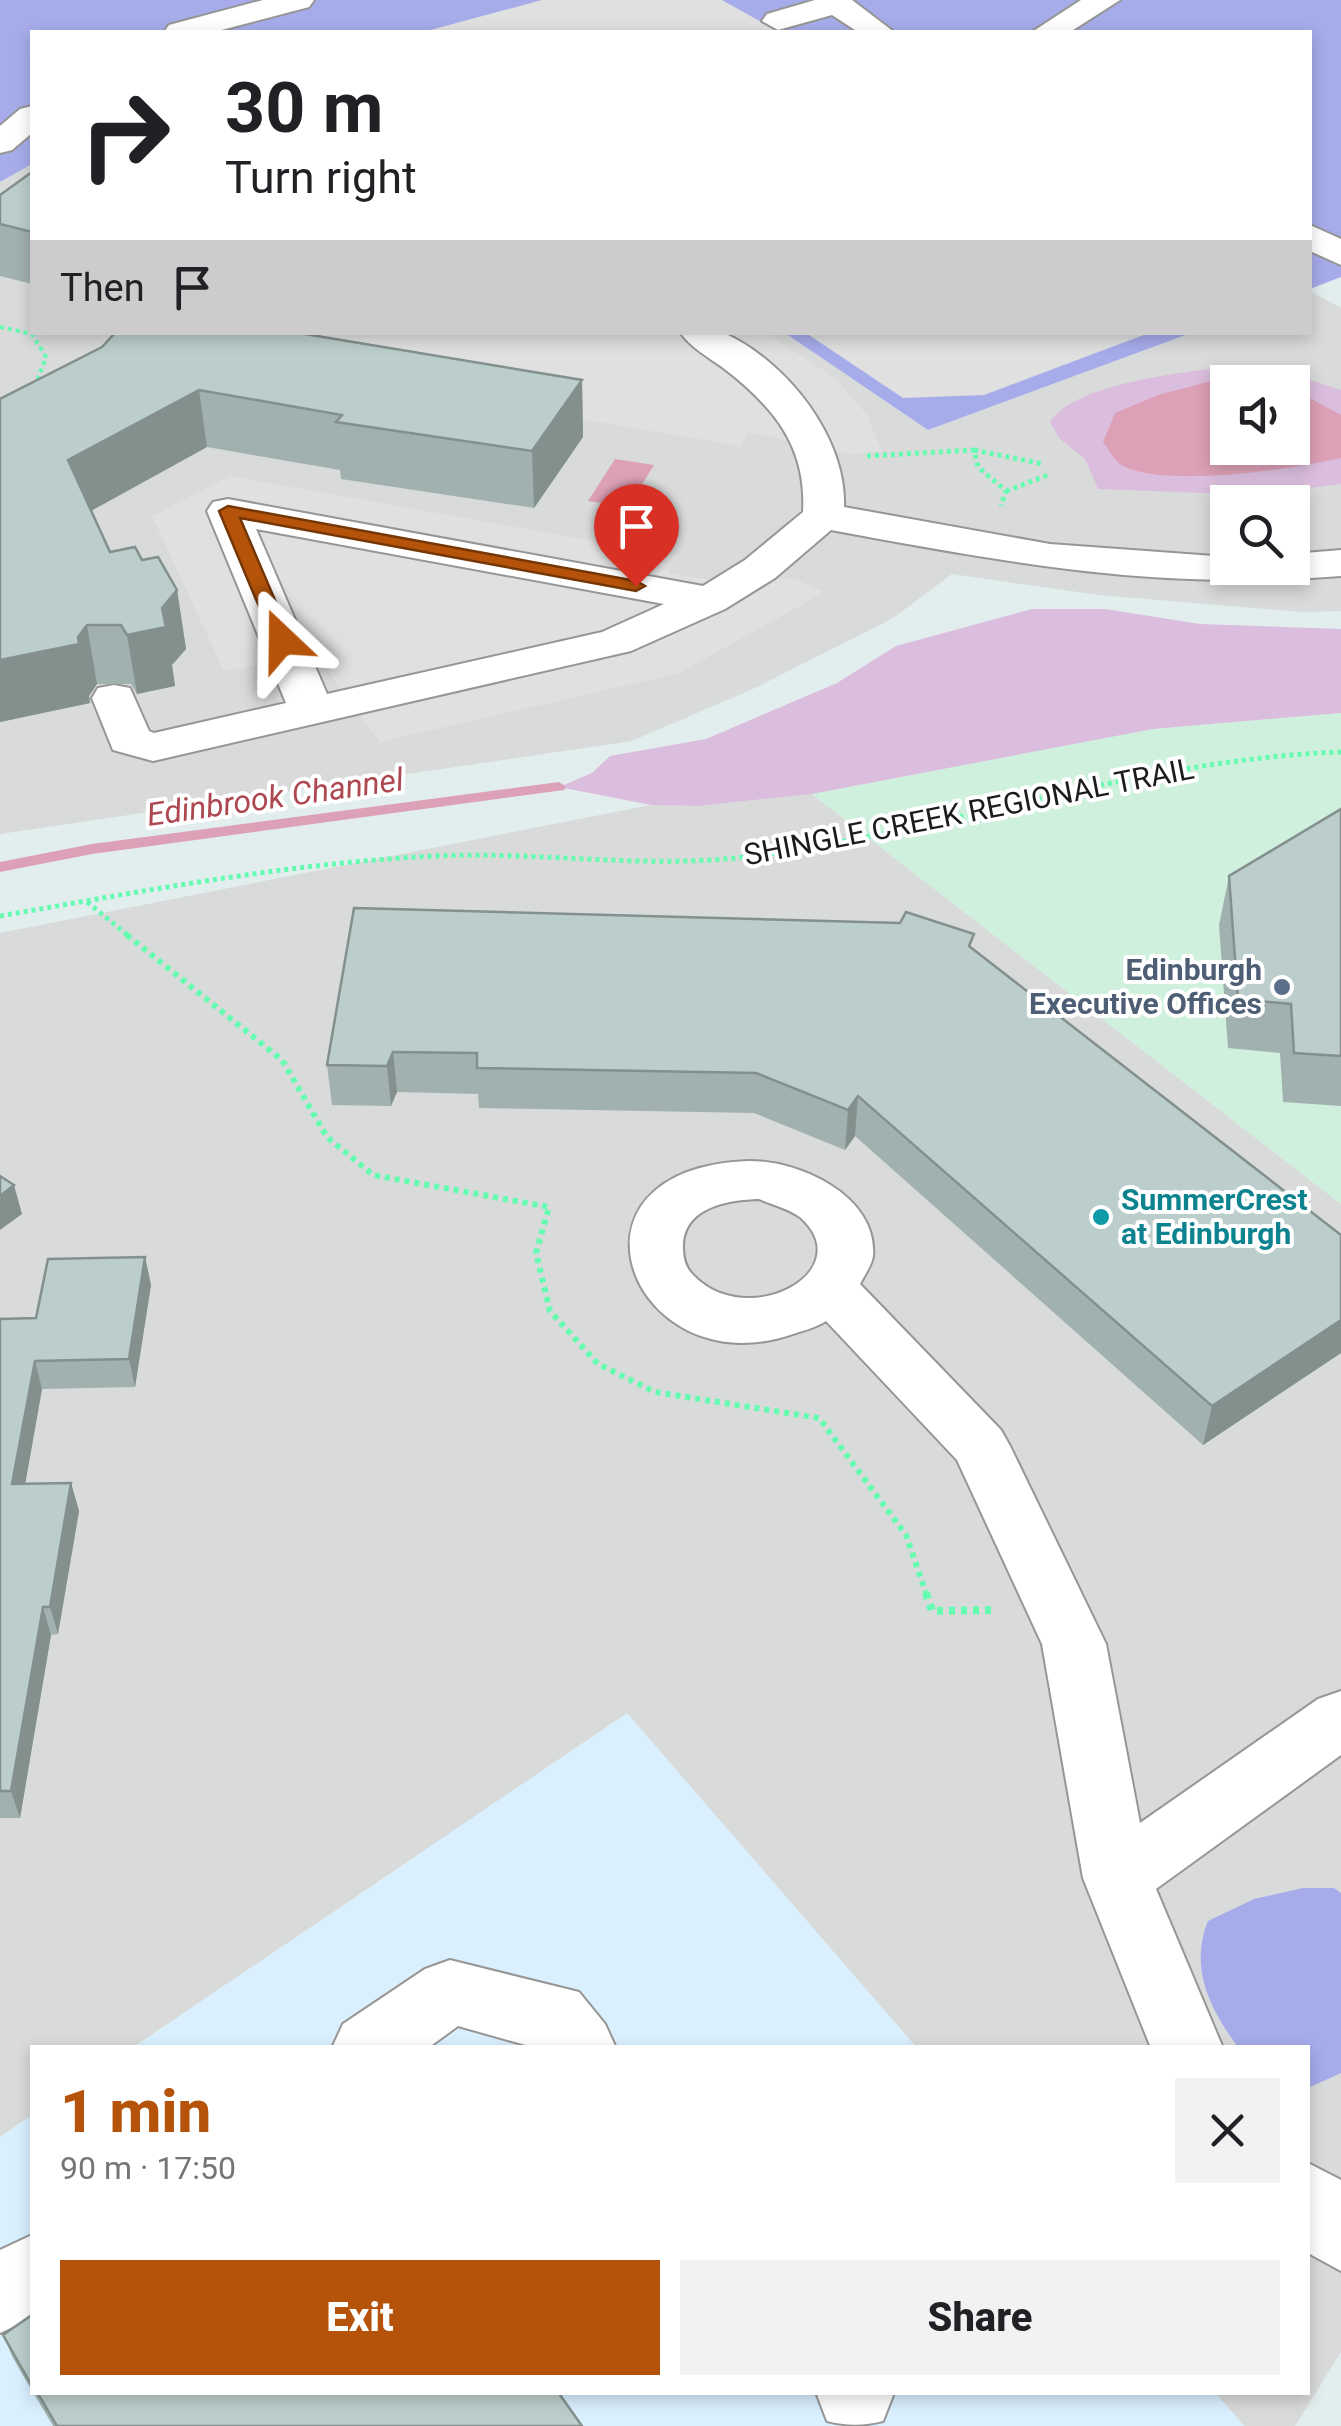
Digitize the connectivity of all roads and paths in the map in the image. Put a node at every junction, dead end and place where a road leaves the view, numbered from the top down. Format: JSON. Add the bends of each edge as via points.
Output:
{"nodes":[{"id":1,"x":298,"y":0,"type":"edge"},
{"id":2,"x":1104,"y":0,"type":"edge"},
{"id":3,"x":832,"y":2,"type":"edge"},
{"id":4,"x":778,"y":21,"type":"dead end"},
{"id":5,"x":187,"y":30,"type":"edge"},
{"id":6,"x":875,"y":30,"type":"edge"},
{"id":7,"x":1052,"y":30,"type":"edge"},
{"id":8,"x":30,"y":118,"type":"edge"},
{"id":9,"x":0,"y":143,"type":"edge"},
{"id":10,"x":1312,"y":237,"type":"edge"},
{"id":11,"x":1341,"y":254,"type":"edge"},
{"id":12,"x":0,"y":327,"type":"edge"},
{"id":13,"x":30,"y":334,"type":"edge"},
{"id":14,"x":33,"y":335,"type":"edge"},
{"id":15,"x":702,"y":335,"type":"edge"},
{"id":16,"x":39,"y":381,"type":"junction"},
{"id":17,"x":54,"y":384,"type":"edge"},
{"id":18,"x":24,"y":394,"type":"edge"},
{"id":19,"x":974,"y":450,"type":"junction"},
{"id":20,"x":856,"y":456,"type":"dead end"},
{"id":21,"x":1043,"y":464,"type":"dead end"},
{"id":22,"x":1048,"y":475,"type":"dead end"},
{"id":23,"x":1006,"y":491,"type":"junction"},
{"id":24,"x":1000,"y":509,"type":"dead end"},
{"id":25,"x":823,"y":516,"type":"junction"},
{"id":26,"x":1341,"y":562,"type":"edge"},
{"id":27,"x":1310,"y":565,"type":"edge"},
{"id":28,"x":1210,"y":566,"type":"edge"},
{"id":29,"x":710,"y":600,"type":"junction"},
{"id":30,"x":114,"y":698,"type":"dead end"},
{"id":31,"x":311,"y":709,"type":"junction"},
{"id":32,"x":1341,"y":752,"type":"edge"},
{"id":33,"x":87,"y":902,"type":"junction"},
{"id":34,"x":0,"y":916,"type":"edge"},
{"id":35,"x":832,"y":1290,"type":"dead end"},
{"id":36,"x":1057,"y":1608,"type":"junction"},
{"id":37,"x":1341,"y":1719,"type":"edge"},
{"id":38,"x":1117,"y":1878,"type":"junction"},
{"id":39,"x":372,"y":2045,"type":"edge"},
{"id":40,"x":578,"y":2045,"type":"edge"},
{"id":41,"x":1186,"y":2045,"type":"edge"},
{"id":42,"x":1310,"y":2201,"type":"edge"},
{"id":43,"x":1341,"y":2234,"type":"edge"},
{"id":44,"x":30,"y":2275,"type":"edge"},
{"id":45,"x":0,"y":2295,"type":"edge"}],
"edges":[{"from":1,"to":5,"type":"street"},
{"from":2,"to":7,"type":"street"},
{"from":3,"to":4,"type":"street"},
{"from":3,"to":6,"type":"street"},
{"from":8,"to":9,"type":"street"},
{"from":10,"to":11,"type":"street"},
{"from":12,"to":13,"type":"path"},
{"from":14,"to":16,"type":"path","via":[[46,357]]},
{"from":15,"to":25,"type":"street","via":[[756,374],[802,424],[823,456]]},
{"from":16,"to":17,"type":"path"},
{"from":16,"to":18,"type":"path"},
{"from":19,"to":20,"type":"path"},
{"from":19,"to":21,"type":"path"},
{"from":19,"to":23,"type":"path","via":[[978,466]]},
{"from":22,"to":23,"type":"path"},
{"from":23,"to":24,"type":"path"},
{"from":25,"to":28,"type":"street","via":[[1010,550]]},
{"from":25,"to":29,"type":"street"},
{"from":26,"to":27,"type":"street"},
{"from":29,"to":31,"type":"street","via":[[616,642]]},
{"from":29,"to":31,"type":"street","via":[[228,511]]},
{"from":30,"to":31,"type":"street","via":[[129,740],[153,747]]},
{"from":32,"to":33,"type":"path","name":"SHINGLE CREEK REGIONAL TRAIL","via":[[1192,766],[874,836],[716,860],[418,860]]},
{"from":33,"to":34,"type":"path","name":"SHINGLE CREEK REGIONAL TRAIL"},
{"from":33,"to":36,"type":"path","via":[[282,1060],[327,1137],[361,1166],[406,1184],[549,1206],[536,1253],[550,1311],[598,1364],[656,1392],[819,1418],[906,1535],[932,1611]]},
{"from":35,"to":36,"type":"street","via":[[980,1446]]},
{"from":36,"to":38,"type":"street","via":[[1074,1644]]},
{"from":37,"to":38,"type":"street"},
{"from":38,"to":41,"type":"street"},
{"from":39,"to":40,"type":"street","via":[[450,1992],[554,2016]]},
{"from":42,"to":43,"type":"street"},
{"from":44,"to":45,"type":"street"}]}
